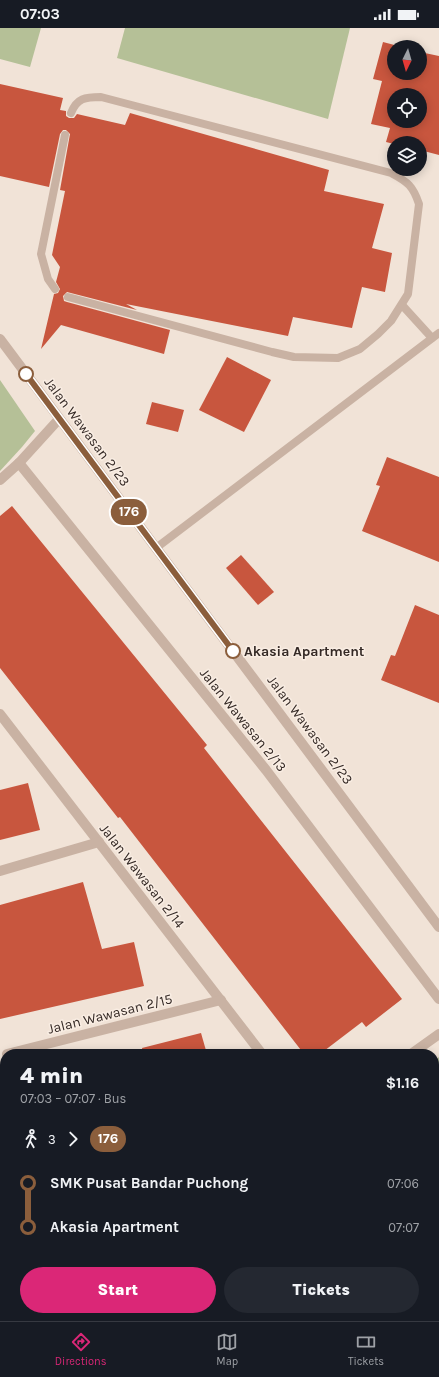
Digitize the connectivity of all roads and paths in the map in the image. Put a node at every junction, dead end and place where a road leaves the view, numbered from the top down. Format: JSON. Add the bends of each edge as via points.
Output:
{"nodes":[{"id":1,"x":71,"y":113,"type":"dead end"},
{"id":2,"x":65,"y":135,"type":"dead end"},
{"id":3,"x":55,"y":289,"type":"dead end"},
{"id":4,"x":68,"y":297,"type":"dead end"},
{"id":5,"x":402,"y":306,"type":"junction"},
{"id":6,"x":439,"y":333,"type":"edge"},
{"id":7,"x":432,"y":338,"type":"junction"},
{"id":8,"x":0,"y":339,"type":"edge"},
{"id":9,"x":59,"y":419,"type":"junction"},
{"id":10,"x":19,"y":463,"type":"junction"},
{"id":11,"x":0,"y":480,"type":"edge"},
{"id":12,"x":156,"y":548,"type":"junction"},
{"id":13,"x":0,"y":714,"type":"edge"},
{"id":14,"x":98,"y":842,"type":"junction"},
{"id":15,"x":0,"y":871,"type":"edge"},
{"id":16,"x":439,"y":927,"type":"edge"},
{"id":17,"x":439,"y":999,"type":"edge"},
{"id":18,"x":221,"y":1000,"type":"junction"},
{"id":19,"x":439,"y":1034,"type":"edge"},
{"id":20,"x":26,"y":1049,"type":"edge"},
{"id":21,"x":258,"y":1049,"type":"edge"},
{"id":22,"x":418,"y":1049,"type":"edge"}],
"edges":[{"from":1,"to":5,"type":"lane","via":[[74,105],[82,99],[101,97],[391,173],[405,180],[415,191],[419,204],[408,294]]},
{"from":2,"to":3,"type":"lane","via":[[41,254],[48,279]]},
{"from":4,"to":5,"type":"lane","via":[[272,352],[294,357],[317,358],[338,358],[360,349],[391,321]]},
{"from":5,"to":7,"type":"lane"},
{"from":6,"to":7,"type":"lane"},
{"from":7,"to":12,"type":"lane"},
{"from":8,"to":9,"type":"street","name":"Jalan Wawasan 2/23"},
{"from":9,"to":10,"type":"street"},
{"from":9,"to":12,"type":"street","name":"Jalan Wawasan 2/23"},
{"from":10,"to":11,"type":"street"},
{"from":10,"to":17,"type":"street","name":"Jalan Wawasan 2/13","via":[[266,770]]},
{"from":12,"to":16,"type":"street","name":"Jalan Wawasan 2/23"},
{"from":13,"to":14,"type":"street","name":"Jalan Wawasan 2/14"},
{"from":14,"to":15,"type":"street"},
{"from":14,"to":18,"type":"street","name":"Jalan Wawasan 2/14"},
{"from":18,"to":20,"type":"street","name":"Jalan Wawasan 2/15"},
{"from":18,"to":21,"type":"street","name":"Jalan Wawasan 2/14"},
{"from":19,"to":22,"type":"street"}]}
